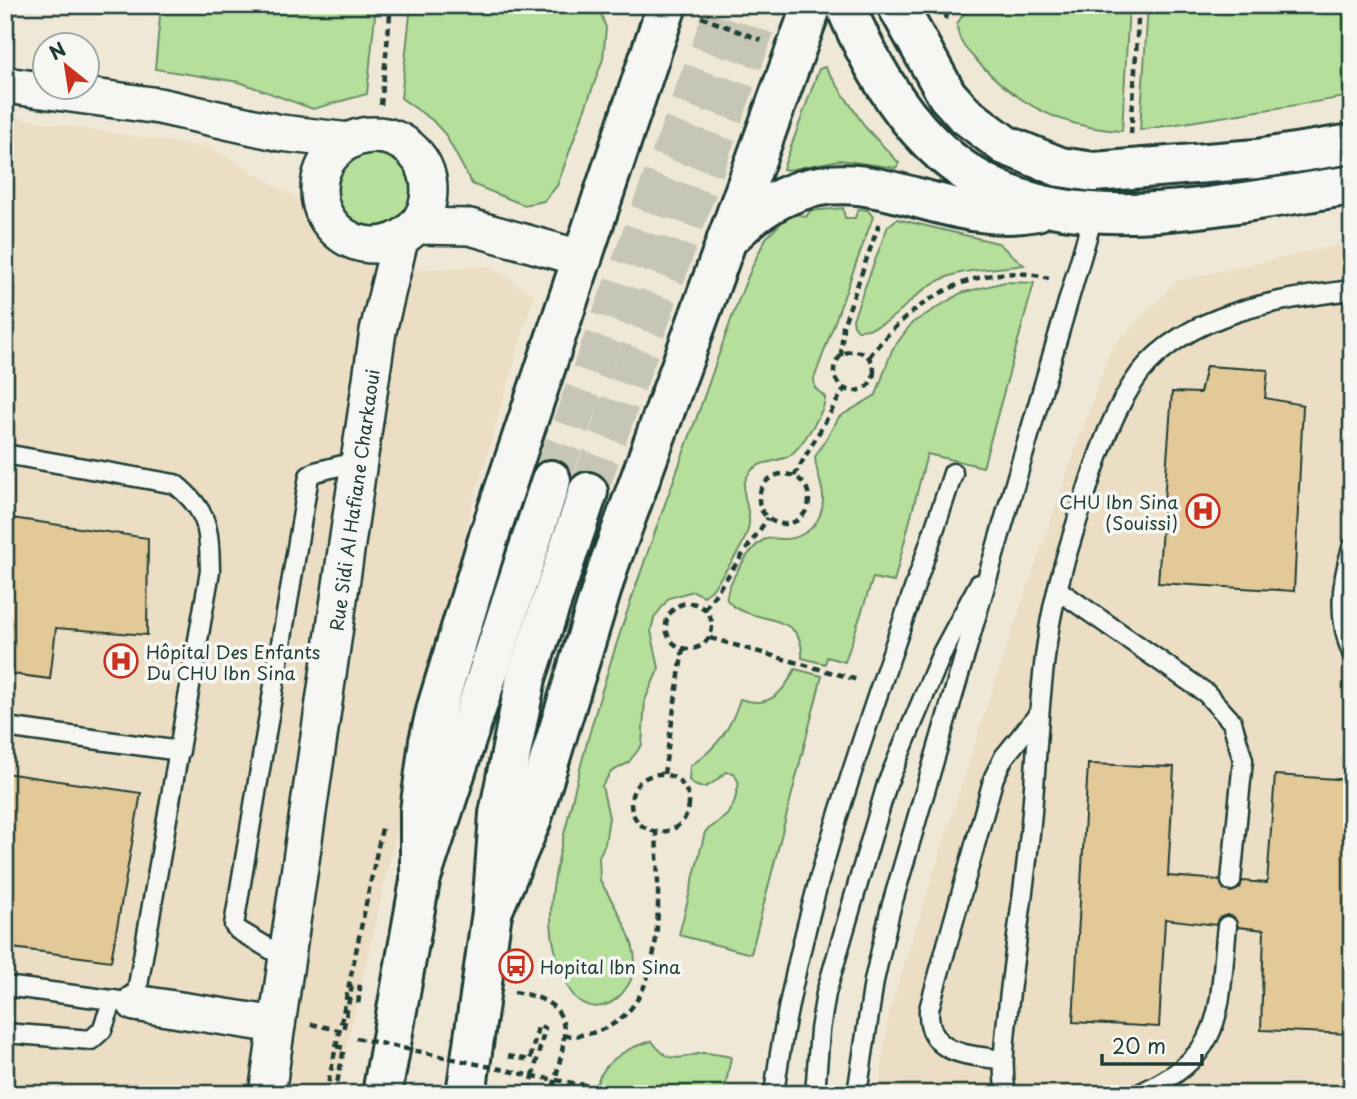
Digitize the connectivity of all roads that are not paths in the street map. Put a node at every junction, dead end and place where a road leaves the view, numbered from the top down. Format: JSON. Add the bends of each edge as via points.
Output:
{"nodes":[{"id":1,"x":780,"y":5,"type":"edge"},
{"id":2,"x":789,"y":5,"type":"edge"},
{"id":3,"x":813,"y":5,"type":"edge"},
{"id":4,"x":845,"y":5,"type":"edge"},
{"id":5,"x":897,"y":5,"type":"edge"},
{"id":6,"x":682,"y":10,"type":"edge"},
{"id":7,"x":5,"y":85,"type":"edge"},
{"id":8,"x":258,"y":129,"type":"junction"},
{"id":9,"x":349,"y":141,"type":"junction"},
{"id":10,"x":1352,"y":144,"type":"edge"},
{"id":11,"x":1352,"y":186,"type":"edge"},
{"id":12,"x":430,"y":187,"type":"junction"},
{"id":13,"x":318,"y":191,"type":"junction"},
{"id":14,"x":1051,"y":208,"type":"junction"},
{"id":15,"x":1094,"y":214,"type":"junction"},
{"id":16,"x":488,"y":231,"type":"junction"},
{"id":17,"x":408,"y":233,"type":"junction"},
{"id":18,"x":727,"y":239,"type":"junction"},
{"id":19,"x":352,"y":242,"type":"junction"},
{"id":20,"x":584,"y":259,"type":"junction"},
{"id":21,"x":1352,"y":290,"type":"edge"},
{"id":22,"x":379,"y":327,"type":"junction"},
{"id":23,"x":5,"y":454,"type":"edge"},
{"id":24,"x":359,"y":461,"type":"junction"},
{"id":25,"x":953,"y":473,"type":"dead end"},
{"id":26,"x":551,"y":480,"type":"tunnel mouth"},
{"id":27,"x":588,"y":492,"type":"tunnel mouth"},
{"id":28,"x":1352,"y":548,"type":"edge"},
{"id":29,"x":996,"y":553,"type":"junction"},
{"id":30,"x":1349,"y":570,"type":"edge"},
{"id":31,"x":1058,"y":590,"type":"junction"},
{"id":32,"x":1352,"y":653,"type":"edge"},
{"id":33,"x":1038,"y":715,"type":"junction"},
{"id":34,"x":5,"y":727,"type":"edge"},
{"id":35,"x":180,"y":751,"type":"junction"},
{"id":36,"x":420,"y":881,"type":"junction"},
{"id":37,"x":1231,"y":881,"type":"dead end"},
{"id":38,"x":492,"y":912,"type":"junction"},
{"id":39,"x":1227,"y":926,"type":"dead end"},
{"id":40,"x":287,"y":959,"type":"junction"},
{"id":41,"x":5,"y":986,"type":"edge"},
{"id":42,"x":124,"y":1001,"type":"junction"},
{"id":43,"x":289,"y":1023,"type":"junction"},
{"id":44,"x":5,"y":1034,"type":"edge"},
{"id":45,"x":1003,"y":1060,"type":"junction"},
{"id":46,"x":267,"y":1094,"type":"edge"},
{"id":47,"x":382,"y":1094,"type":"edge"},
{"id":48,"x":466,"y":1094,"type":"edge"},
{"id":49,"x":774,"y":1094,"type":"edge"},
{"id":50,"x":815,"y":1094,"type":"edge"},
{"id":51,"x":857,"y":1094,"type":"edge"},
{"id":52,"x":1006,"y":1094,"type":"edge"},
{"id":53,"x":1139,"y":1094,"type":"edge"}],
"edges":[{"from":1,"to":2,"type":"main road"},
{"from":3,"to":18,"type":"main road"},
{"from":4,"to":14,"type":"main road","via":[[905,115],[927,140],[979,181]]},
{"from":5,"to":10,"type":"main road","via":[[947,95],[964,114],[1005,145],[1060,167],[1094,172],[1257,159]]},
{"from":6,"to":20,"type":"main road"},
{"from":7,"to":8,"type":"street","via":[[159,106]]},
{"from":8,"to":9,"type":"street"},
{"from":8,"to":13,"type":"street","via":[[292,157]]},
{"from":9,"to":12,"type":"street","via":[[375,135],[402,142],[421,161]]},
{"from":9,"to":13,"type":"street","via":[[330,156]]},
{"from":11,"to":15,"type":"main road","via":[[1174,211]]},
{"from":12,"to":16,"type":"street"},
{"from":12,"to":17,"type":"street","via":[[429,201]]},
{"from":13,"to":19,"type":"street","via":[[324,216]]},
{"from":14,"to":15,"type":"main road"},
{"from":14,"to":18,"type":"main road","via":[[999,215],[973,213],[892,190],[838,183],[792,193],[758,212]]},
{"from":15,"to":29,"type":"lane"},
{"from":16,"to":17,"type":"street","via":[[453,225]]},
{"from":16,"to":20,"type":"street"},
{"from":17,"to":19,"type":"street","via":[[376,246]]},
{"from":17,"to":22,"type":"street","name":"Rue Sidi Al Hafiane Charkaoui"},
{"from":18,"to":38,"type":"main road","via":[[609,565],[531,821]]},
{"from":19,"to":22,"type":"street","via":[[372,284]]},
{"from":20,"to":36,"type":"main road","via":[[491,530],[437,707],[421,799]]},
{"from":21,"to":31,"type":"lane","via":[[1231,315],[1184,334],[1162,351],[1141,373],[1116,412],[1094,466]]},
{"from":22,"to":24,"type":"street","name":"Rue Sidi Al Hafiane Charkaoui"},
{"from":23,"to":35,"type":"lane","via":[[175,484],[204,514],[210,571]]},
{"from":24,"to":40,"type":"street","name":"Rue Sidi Al Hafiane Charkaoui"},
{"from":24,"to":40,"type":"lane","via":[[309,476],[234,925]]},
{"from":25,"to":49,"type":"lane","via":[[879,686],[807,927]]},
{"from":26,"to":36,"type":"main road"},
{"from":27,"to":38,"type":"main road","via":[[527,678],[499,814]]},
{"from":28,"to":30,"type":"lane"},
{"from":29,"to":50,"type":"lane","via":[[942,653],[887,784],[826,992]]},
{"from":29,"to":51,"type":"lane","via":[[890,911]]},
{"from":30,"to":32,"type":"lane","via":[[1343,619]]},
{"from":31,"to":33,"type":"lane"},
{"from":31,"to":37,"type":"lane","via":[[1206,693],[1232,722],[1242,760]]},
{"from":33,"to":45,"type":"lane","via":[[1029,841]]},
{"from":33,"to":45,"type":"lane","via":[[994,777],[929,1009],[928,1022],[942,1046]]},
{"from":34,"to":35,"type":"lane"},
{"from":35,"to":42,"type":"lane"},
{"from":36,"to":47,"type":"main road"},
{"from":38,"to":48,"type":"main road"},
{"from":39,"to":53,"type":"lane","via":[[1214,1026],[1186,1068]]},
{"from":40,"to":43,"type":"street","name":"Rue Sidi Al Hafiane Charkaoui"},
{"from":41,"to":42,"type":"lane"},
{"from":42,"to":43,"type":"street"},
{"from":42,"to":44,"type":"lane","via":[[91,1040]]},
{"from":43,"to":46,"type":"street","name":"Rue Sidi Al Hafiane Charkaoui"},
{"from":45,"to":52,"type":"lane"}]}
